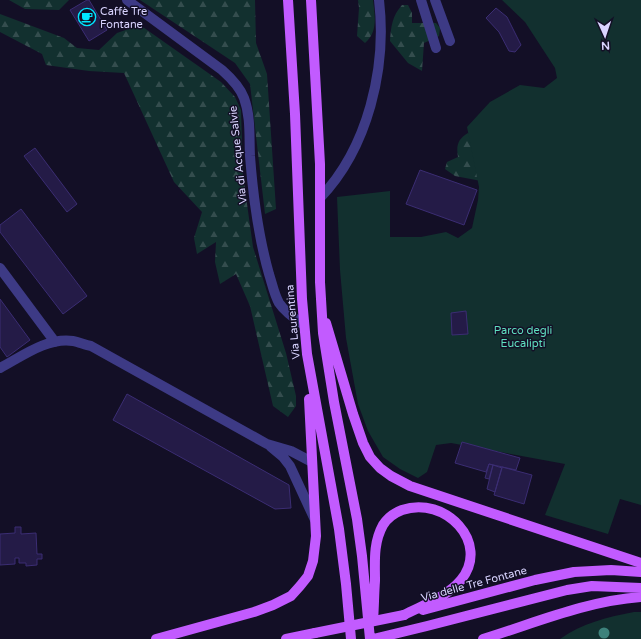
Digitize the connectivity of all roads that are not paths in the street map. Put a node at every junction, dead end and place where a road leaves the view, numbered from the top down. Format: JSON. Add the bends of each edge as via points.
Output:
{"nodes":[{"id":1,"x":127,"y":0,"type":"edge"},
{"id":2,"x":288,"y":0,"type":"edge"},
{"id":3,"x":311,"y":0,"type":"edge"},
{"id":4,"x":379,"y":0,"type":"edge"},
{"id":5,"x":421,"y":0,"type":"edge"},
{"id":6,"x":435,"y":0,"type":"edge"},
{"id":7,"x":450,"y":41,"type":"dead end"},
{"id":8,"x":436,"y":48,"type":"dead end"},
{"id":9,"x":320,"y":198,"type":"junction"},
{"id":10,"x":0,"y":268,"type":"edge"},
{"id":11,"x":321,"y":310,"type":"junction"},
{"id":12,"x":304,"y":325,"type":"junction"},
{"id":13,"x":55,"y":342,"type":"junction"},
{"id":14,"x":307,"y":354,"type":"junction"},
{"id":15,"x":0,"y":368,"type":"edge"},
{"id":16,"x":266,"y":444,"type":"junction"},
{"id":17,"x":312,"y":462,"type":"junction"},
{"id":18,"x":315,"y":520,"type":"junction"},
{"id":19,"x":641,"y":563,"type":"edge"},
{"id":20,"x":641,"y":572,"type":"edge"},
{"id":21,"x":641,"y":588,"type":"edge"},
{"id":22,"x":641,"y":597,"type":"edge"},
{"id":23,"x":404,"y":615,"type":"junction"},
{"id":24,"x":156,"y":639,"type":"edge"},
{"id":25,"x":286,"y":639,"type":"edge"},
{"id":26,"x":351,"y":639,"type":"edge"},
{"id":27,"x":370,"y":639,"type":"edge"},
{"id":28,"x":373,"y":639,"type":"edge"},
{"id":29,"x":483,"y":639,"type":"edge"}],
"edges":[{"from":1,"to":12,"type":"lane","name":"Via di Acque Salvie","via":[[222,70],[234,81],[245,99],[253,192],[266,262],[279,302],[291,316]]},
{"from":2,"to":12,"type":"main road","name":"Via Laurentina","via":[[296,121]]},
{"from":3,"to":9,"type":"main road"},
{"from":4,"to":9,"type":"lane","via":[[380,63],[368,113],[347,164],[337,180]]},
{"from":5,"to":8,"type":"lane"},
{"from":6,"to":7,"type":"lane"},
{"from":9,"to":11,"type":"main road"},
{"from":10,"to":13,"type":"lane"},
{"from":11,"to":19,"type":"main road","via":[[331,335],[357,427],[370,456],[385,472],[410,486]]},
{"from":11,"to":27,"type":"main road","via":[[334,402],[358,525]]},
{"from":12,"to":14,"type":"main road","name":"Via Laurentina"},
{"from":13,"to":15,"type":"lane","via":[[41,346]]},
{"from":13,"to":16,"type":"lane","via":[[71,341],[91,346]]},
{"from":14,"to":17,"type":"main road"},
{"from":14,"to":26,"type":"main road","name":"Via Laurentina","via":[[338,529]]},
{"from":16,"to":17,"type":"lane","via":[[291,451]]},
{"from":16,"to":18,"type":"lane","via":[[290,466]]},
{"from":17,"to":18,"type":"main road"},
{"from":18,"to":24,"type":"main road","via":[[316,544],[311,570],[288,598],[265,609]]},
{"from":20,"to":23,"type":"main road","name":"Via delle Tre Fontane","via":[[574,572]]},
{"from":21,"to":28,"type":"main road","via":[[592,586],[567,590]]},
{"from":22,"to":29,"type":"main road","via":[[588,606]]},
{"from":23,"to":25,"type":"main road","name":"Via delle Tre Fontane","bridge":true},
{"from":23,"to":28,"type":"main road","via":[[450,589],[461,579],[469,565],[470,550],[465,535],[455,520],[442,512],[426,508],[406,509],[390,516],[378,534],[375,551]]}]}
